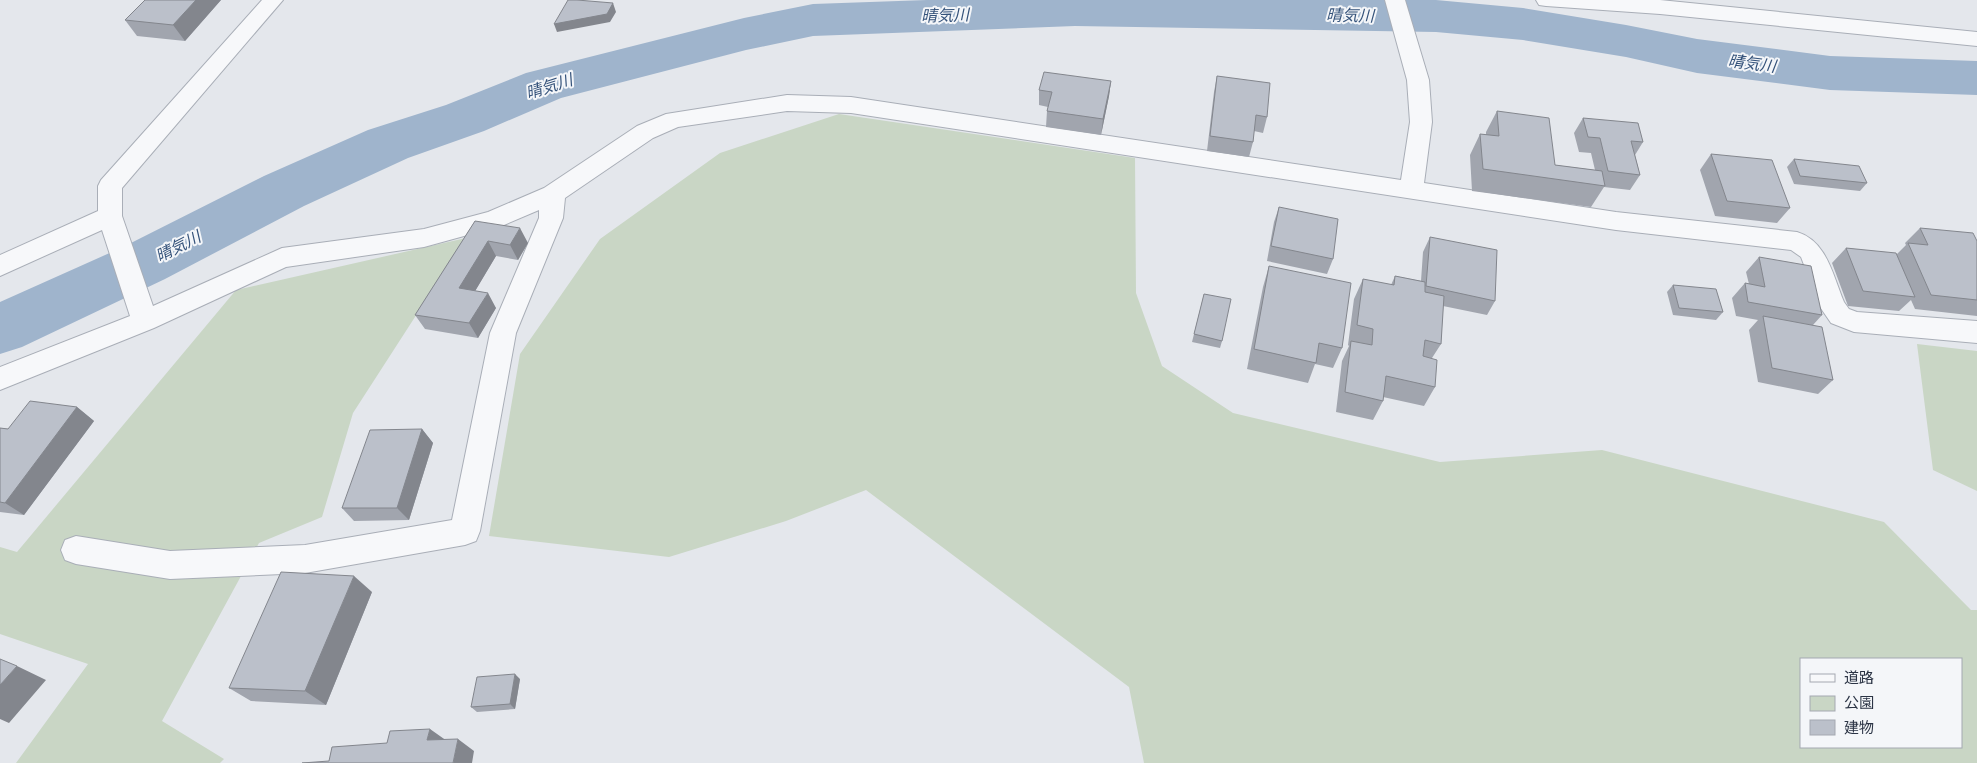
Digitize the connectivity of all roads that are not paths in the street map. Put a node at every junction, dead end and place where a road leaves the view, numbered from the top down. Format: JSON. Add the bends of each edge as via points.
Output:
{"nodes":[{"id":1,"x":273,"y":0,"type":"edge"},
{"id":2,"x":1395,"y":0,"type":"edge"},
{"id":3,"x":1546,"y":0,"type":"edge"},
{"id":4,"x":1620,"y":2,"type":"edge"},
{"id":5,"x":1977,"y":39,"type":"edge"},
{"id":6,"x":1411,"y":192,"type":"junction"},
{"id":7,"x":553,"y":194,"type":"junction"},
{"id":8,"x":110,"y":216,"type":"junction"},
{"id":9,"x":0,"y":266,"type":"edge"},
{"id":10,"x":145,"y":320,"type":"junction"},
{"id":11,"x":1977,"y":332,"type":"edge"},
{"id":12,"x":0,"y":379,"type":"edge"},
{"id":13,"x":76,"y":550,"type":"dead end"}],
"edges":[{"from":1,"to":8,"type":"street","via":[[110,186]]},
{"from":2,"to":6,"type":"street","via":[[1418,80],[1421,122]]},
{"from":3,"to":4,"type":"street"},
{"from":4,"to":5,"type":"street"},
{"from":6,"to":7,"type":"street","via":[[851,105],[787,103],[674,120],[645,132]]},
{"from":6,"to":11,"type":"street","via":[[1616,221],[1797,241],[1811,252],[1833,307],[1840,316],[1854,322]]},
{"from":7,"to":10,"type":"street","via":[[495,219],[424,238],[282,258]]},
{"from":7,"to":13,"type":"street","via":[[551,218],[503,333],[465,531],[295,559],[170,565]]},
{"from":8,"to":9,"type":"street"},
{"from":8,"to":10,"type":"street"},
{"from":10,"to":12,"type":"street"}]}
